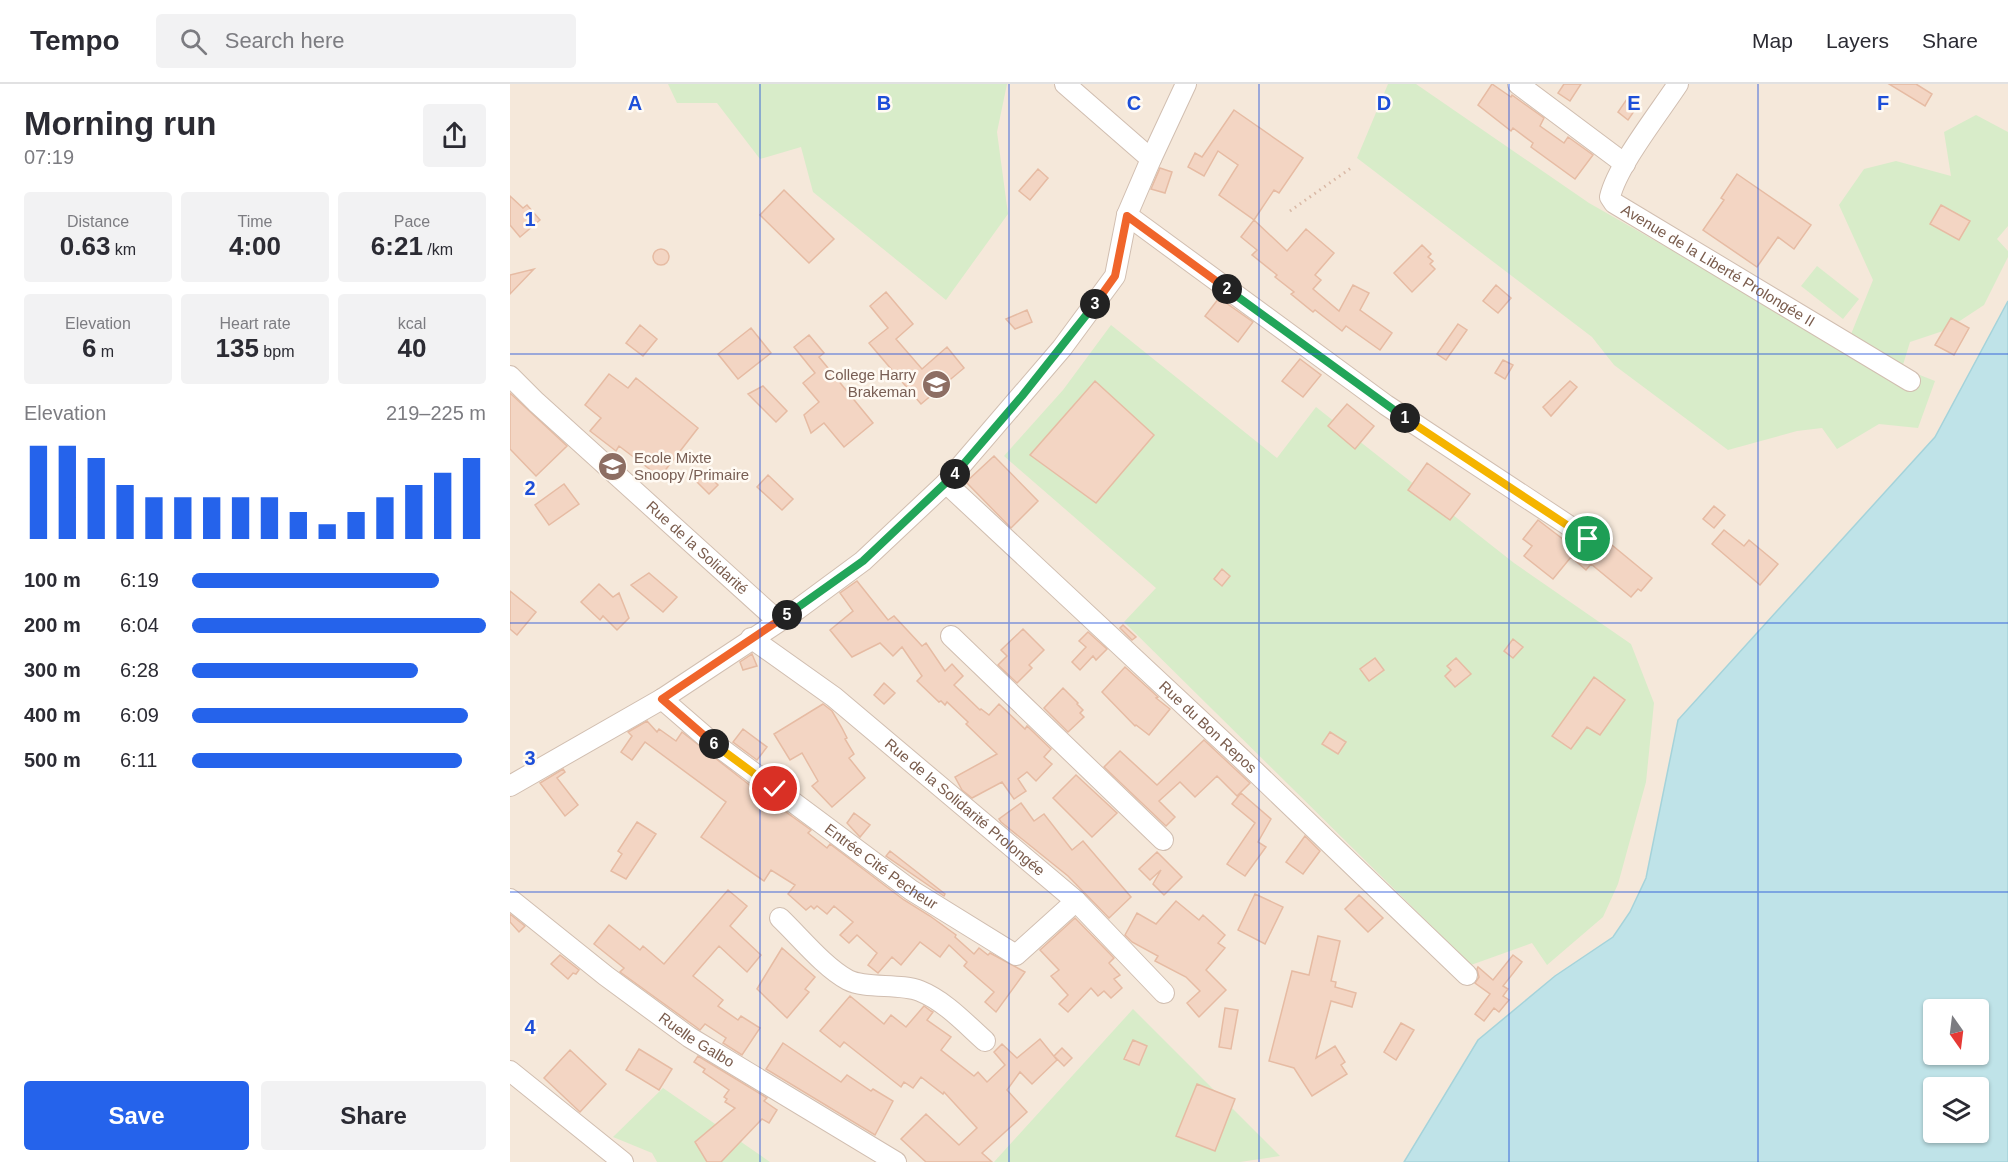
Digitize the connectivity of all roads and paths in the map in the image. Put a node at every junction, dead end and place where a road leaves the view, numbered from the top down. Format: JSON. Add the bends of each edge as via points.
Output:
{"nodes":[{"id":1,"x":1065,"y":84,"type":"edge"},
{"id":2,"x":1518,"y":84,"type":"edge"},
{"id":3,"x":1678,"y":84,"type":"edge"},
{"id":4,"x":1182,"y":87,"type":"edge"},
{"id":5,"x":1150,"y":159,"type":"junction"},
{"id":6,"x":1625,"y":164,"type":"junction"},
{"id":7,"x":1351,"y":168,"type":"dead end"},
{"id":8,"x":1290,"y":211,"type":"dead end"},
{"id":9,"x":1127,"y":216,"type":"junction"},
{"id":10,"x":510,"y":376,"type":"edge"},
{"id":11,"x":1910,"y":381,"type":"dead end"},
{"id":12,"x":946,"y":483,"type":"junction"},
{"id":13,"x":1588,"y":539,"type":"dead end"},
{"id":14,"x":778,"y":621,"type":"junction"},
{"id":15,"x":951,"y":636,"type":"dead end"},
{"id":16,"x":751,"y":638,"type":"junction"},
{"id":17,"x":662,"y":699,"type":"junction"},
{"id":18,"x":510,"y":786,"type":"edge"},
{"id":19,"x":1163,"y":840,"type":"dead end"},
{"id":20,"x":510,"y":899,"type":"edge"},
{"id":21,"x":1076,"y":901,"type":"junction"},
{"id":22,"x":780,"y":918,"type":"dead end"},
{"id":23,"x":1467,"y":975,"type":"dead end"},
{"id":24,"x":1164,"y":993,"type":"dead end"},
{"id":25,"x":985,"y":1041,"type":"dead end"},
{"id":26,"x":510,"y":1071,"type":"edge"},
{"id":27,"x":622,"y":1162,"type":"edge"},
{"id":28,"x":896,"y":1162,"type":"edge"}],
"edges":[{"from":1,"to":5,"type":"street"},
{"from":2,"to":6,"type":"street"},
{"from":3,"to":6,"type":"street","name":"Avenue de la Liberté Prolongée II"},
{"from":4,"to":5,"type":"street"},
{"from":5,"to":9,"type":"street"},
{"from":6,"to":11,"type":"street","name":"Avenue de la Liberté Prolongée II","via":[[1611,190],[1614,203]]},
{"from":7,"to":8,"type":"path"},
{"from":9,"to":12,"type":"street","via":[[1115,276],[1066,342]]},
{"from":9,"to":13,"type":"street","via":[[1386,405]]},
{"from":10,"to":14,"type":"street","name":"Rue de la Solidarité"},
{"from":12,"to":14,"type":"street","via":[[863,561]]},
{"from":12,"to":23,"type":"street","name":"Rue du Bon Repos"},
{"from":14,"to":16,"type":"street"},
{"from":15,"to":19,"type":"street"},
{"from":16,"to":17,"type":"street"},
{"from":16,"to":21,"type":"street","name":"Rue de la Solidarité Prolongée","via":[[834,697]]},
{"from":17,"to":18,"type":"street"},
{"from":17,"to":21,"type":"street","name":"Entrée Cité Pecheur","via":[[706,738],[911,890],[1016,955]]},
{"from":20,"to":28,"type":"street","name":"Ruelle Galbo","via":[[688,1037]]},
{"from":21,"to":24,"type":"street","name":"Rue de la Solidarité Prolongée"},
{"from":22,"to":25,"type":"street","via":[[847,980],[920,991],[946,1007]]},
{"from":26,"to":27,"type":"street"}]}
